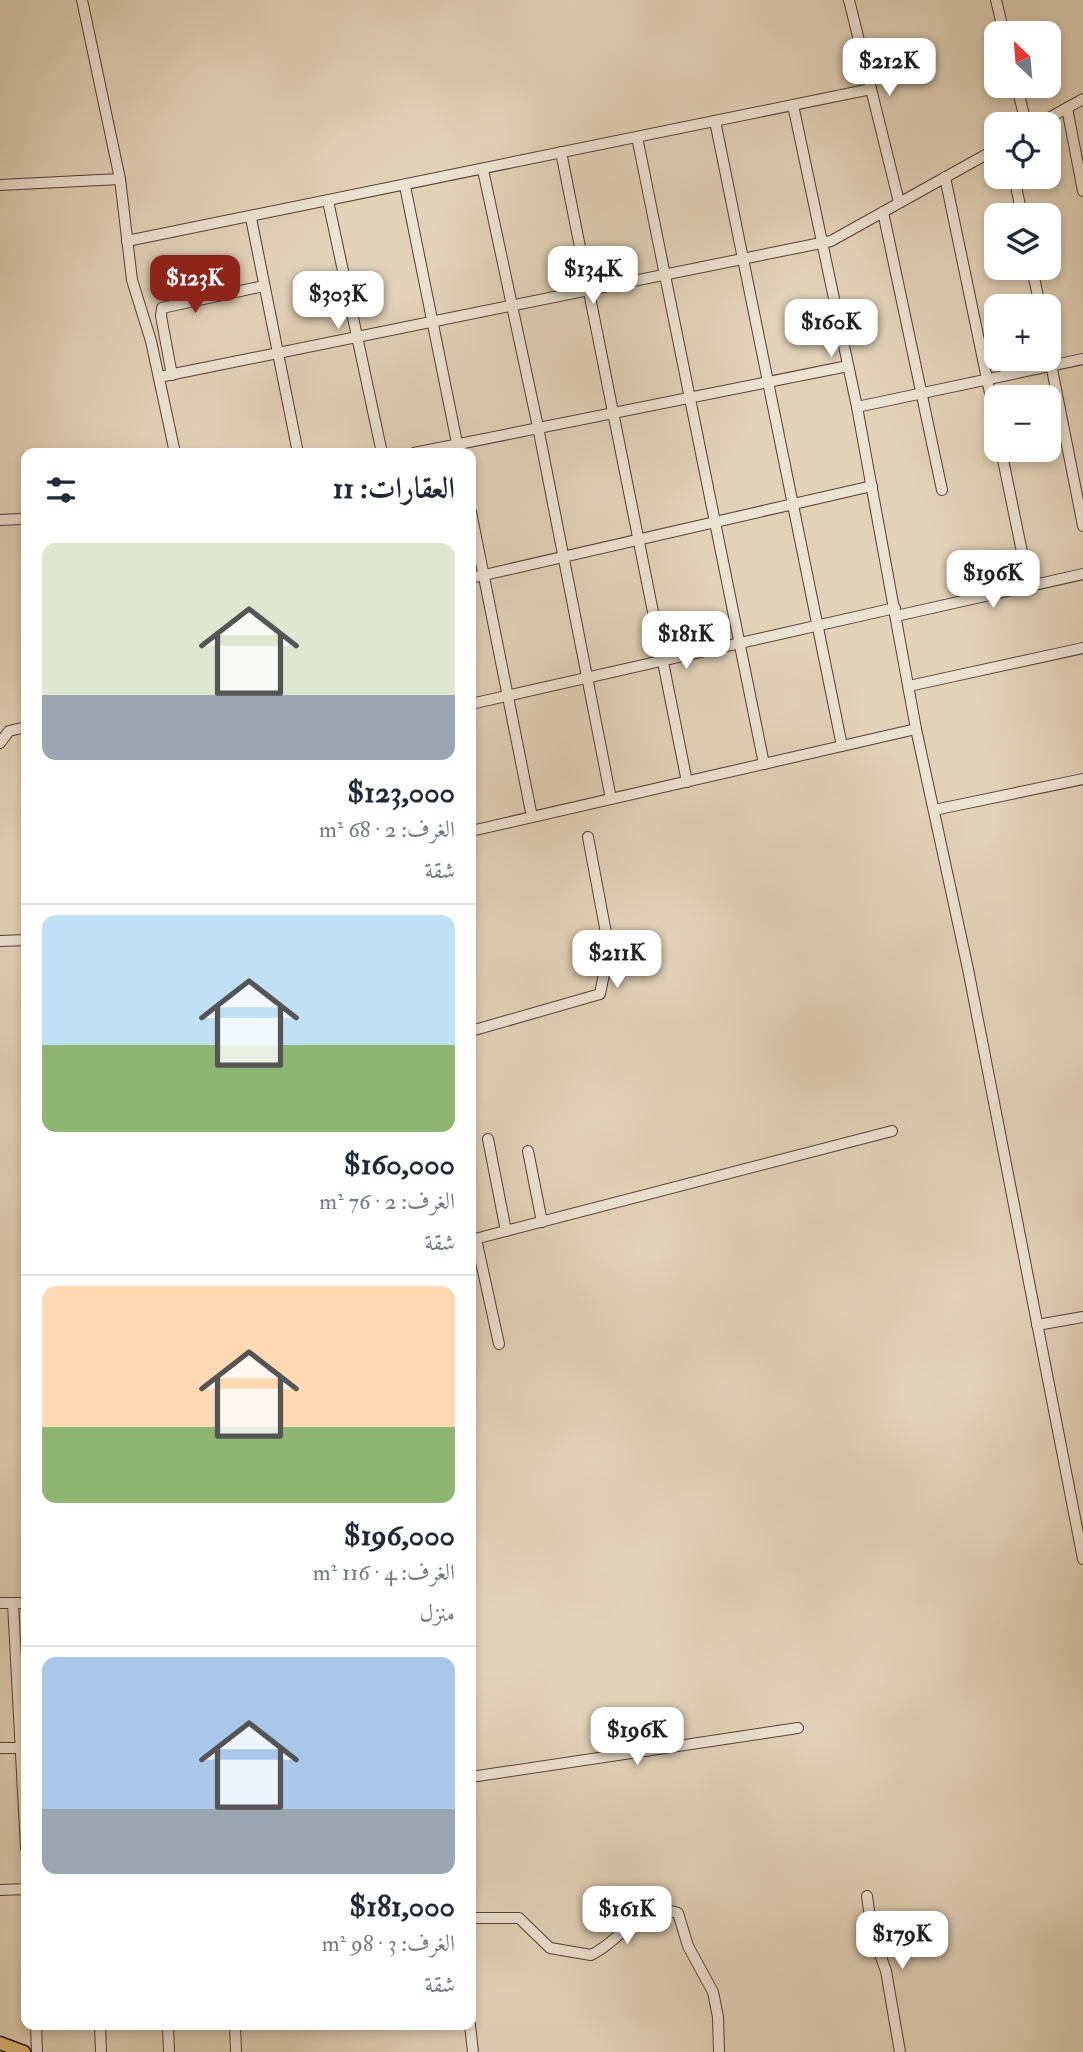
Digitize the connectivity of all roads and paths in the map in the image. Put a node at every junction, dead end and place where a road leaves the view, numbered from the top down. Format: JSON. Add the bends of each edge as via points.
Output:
{"nodes":[{"id":1,"x":82,"y":0,"type":"edge"},
{"id":2,"x":849,"y":0,"type":"edge"},
{"id":3,"x":996,"y":0,"type":"edge"},
{"id":4,"x":1001,"y":21,"type":"edge"},
{"id":5,"x":871,"y":89,"type":"junction"},
{"id":6,"x":1083,"y":99,"type":"edge"},
{"id":7,"x":793,"y":105,"type":"junction"},
{"id":8,"x":1067,"y":108,"type":"junction"},
{"id":9,"x":1060,"y":112,"type":"edge"},
{"id":10,"x":716,"y":121,"type":"junction"},
{"id":11,"x":637,"y":137,"type":"junction"},
{"id":12,"x":561,"y":152,"type":"junction"},
{"id":13,"x":984,"y":156,"type":"edge"},
{"id":14,"x":483,"y":170,"type":"junction"},
{"id":15,"x":946,"y":177,"type":"junction"},
{"id":16,"x":120,"y":179,"type":"junction"},
{"id":17,"x":0,"y":185,"type":"edge"},
{"id":18,"x":405,"y":186,"type":"junction"},
{"id":19,"x":1083,"y":191,"type":"edge"},
{"id":20,"x":328,"y":201,"type":"junction"},
{"id":21,"x":899,"y":202,"type":"junction"},
{"id":22,"x":883,"y":212,"type":"junction"},
{"id":23,"x":251,"y":218,"type":"junction"},
{"id":24,"x":127,"y":241,"type":"junction"},
{"id":25,"x":821,"y":244,"type":"junction"},
{"id":26,"x":743,"y":260,"type":"junction"},
{"id":27,"x":665,"y":275,"type":"junction"},
{"id":28,"x":264,"y":286,"type":"junction"},
{"id":29,"x":589,"y":291,"type":"junction"},
{"id":30,"x":512,"y":307,"type":"junction"},
{"id":31,"x":433,"y":322,"type":"junction"},
{"id":32,"x":355,"y":338,"type":"junction"},
{"id":33,"x":277,"y":354,"type":"junction"},
{"id":34,"x":1083,"y":359,"type":"edge"},
{"id":35,"x":1061,"y":363,"type":"edge"},
{"id":36,"x":848,"y":366,"type":"junction"},
{"id":37,"x":1025,"y":371,"type":"edge"},
{"id":38,"x":1052,"y":371,"type":"edge"},
{"id":39,"x":172,"y":375,"type":"junction"},
{"id":40,"x":159,"y":377,"type":"junction"},
{"id":41,"x":987,"y":380,"type":"junction"},
{"id":42,"x":768,"y":381,"type":"junction"},
{"id":43,"x":988,"y":385,"type":"edge"},
{"id":44,"x":922,"y":393,"type":"junction"},
{"id":45,"x":690,"y":397,"type":"junction"},
{"id":46,"x":857,"y":407,"type":"junction"},
{"id":47,"x":614,"y":411,"type":"junction"},
{"id":48,"x":538,"y":428,"type":"junction"},
{"id":49,"x":174,"y":448,"type":"edge"},
{"id":50,"x":298,"y":448,"type":"edge"},
{"id":51,"x":381,"y":448,"type":"edge"},
{"id":52,"x":459,"y":448,"type":"edge"},
{"id":53,"x":463,"y":448,"type":"edge"},
{"id":54,"x":1003,"y":462,"type":"edge"},
{"id":55,"x":872,"y":486,"type":"junction"},
{"id":56,"x":942,"y":490,"type":"dead end"},
{"id":57,"x":793,"y":503,"type":"junction"},
{"id":58,"x":20,"y":519,"type":"dead end"},
{"id":59,"x":0,"y":520,"type":"edge"},
{"id":60,"x":715,"y":521,"type":"junction"},
{"id":61,"x":1083,"y":526,"type":"edge"},
{"id":62,"x":476,"y":538,"type":"edge"},
{"id":63,"x":639,"y":539,"type":"junction"},
{"id":64,"x":561,"y":557,"type":"junction"},
{"id":65,"x":1083,"y":574,"type":"edge"},
{"id":66,"x":483,"y":575,"type":"junction"},
{"id":67,"x":476,"y":577,"type":"edge"},
{"id":68,"x":1029,"y":586,"type":"junction"},
{"id":69,"x":895,"y":612,"type":"junction"},
{"id":70,"x":817,"y":625,"type":"junction"},
{"id":71,"x":740,"y":643,"type":"junction"},
{"id":72,"x":1083,"y":648,"type":"edge"},
{"id":73,"x":663,"y":660,"type":"junction"},
{"id":74,"x":586,"y":678,"type":"junction"},
{"id":75,"x":909,"y":686,"type":"junction"},
{"id":76,"x":507,"y":695,"type":"junction"},
{"id":77,"x":476,"y":703,"type":"edge"},
{"id":78,"x":21,"y":728,"type":"edge"},
{"id":79,"x":916,"y":729,"type":"junction"},
{"id":80,"x":0,"y":743,"type":"edge"},
{"id":81,"x":842,"y":746,"type":"junction"},
{"id":82,"x":764,"y":764,"type":"junction"},
{"id":83,"x":1083,"y":779,"type":"edge"},
{"id":84,"x":687,"y":782,"type":"junction"},
{"id":85,"x":611,"y":799,"type":"junction"},
{"id":86,"x":934,"y":810,"type":"junction"},
{"id":87,"x":532,"y":817,"type":"junction"},
{"id":88,"x":476,"y":830,"type":"edge"},
{"id":89,"x":588,"y":837,"type":"dead end"},
{"id":90,"x":21,"y":940,"type":"edge"},
{"id":91,"x":0,"y":941,"type":"edge"},
{"id":92,"x":476,"y":1030,"type":"edge"},
{"id":93,"x":892,"y":1131,"type":"dead end"},
{"id":94,"x":488,"y":1139,"type":"dead end"},
{"id":95,"x":528,"y":1152,"type":"dead end"},
{"id":96,"x":542,"y":1222,"type":"junction"},
{"id":97,"x":506,"y":1231,"type":"junction"},
{"id":98,"x":476,"y":1238,"type":"edge"},
{"id":99,"x":476,"y":1251,"type":"edge"},
{"id":100,"x":1083,"y":1317,"type":"edge"},
{"id":101,"x":1037,"y":1325,"type":"junction"},
{"id":102,"x":499,"y":1344,"type":"dead end"},
{"id":103,"x":1078,"y":1513,"type":"edge"},
{"id":104,"x":1083,"y":1559,"type":"edge"},
{"id":105,"x":13,"y":1603,"type":"junction"},
{"id":106,"x":21,"y":1603,"type":"edge"},
{"id":107,"x":0,"y":1604,"type":"edge"},
{"id":108,"x":21,"y":1708,"type":"edge"},
{"id":109,"x":799,"y":1728,"type":"dead end"},
{"id":110,"x":0,"y":1748,"type":"edge"},
{"id":111,"x":21,"y":1748,"type":"edge"},
{"id":112,"x":476,"y":1776,"type":"edge"},
{"id":113,"x":0,"y":1889,"type":"edge"},
{"id":114,"x":21,"y":1889,"type":"edge"},
{"id":115,"x":867,"y":1896,"type":"dead end"},
{"id":116,"x":476,"y":1917,"type":"edge"},
{"id":117,"x":36,"y":2030,"type":"edge"},
{"id":118,"x":100,"y":2030,"type":"edge"},
{"id":119,"x":168,"y":2030,"type":"edge"},
{"id":120,"x":235,"y":2030,"type":"edge"},
{"id":121,"x":471,"y":2030,"type":"edge"},
{"id":122,"x":0,"y":2043,"type":"edge"},
{"id":123,"x":24,"y":2052,"type":"edge"},
{"id":124,"x":37,"y":2052,"type":"edge"},
{"id":125,"x":101,"y":2052,"type":"edge"},
{"id":126,"x":169,"y":2052,"type":"edge"},
{"id":127,"x":236,"y":2052,"type":"edge"},
{"id":128,"x":473,"y":2052,"type":"edge"},
{"id":129,"x":719,"y":2052,"type":"edge"},
{"id":130,"x":900,"y":2052,"type":"edge"}],
"edges":[{"from":1,"to":16,"type":"street"},
{"from":2,"to":5,"type":"street"},
{"from":3,"to":4,"type":"street"},
{"from":5,"to":7,"type":"street"},
{"from":5,"to":21,"type":"street"},
{"from":6,"to":8,"type":"street"},
{"from":7,"to":10,"type":"street"},
{"from":7,"to":25,"type":"street"},
{"from":8,"to":9,"type":"street"},
{"from":8,"to":19,"type":"street"},
{"from":10,"to":11,"type":"street"},
{"from":10,"to":26,"type":"street"},
{"from":11,"to":12,"type":"street"},
{"from":11,"to":27,"type":"street"},
{"from":12,"to":14,"type":"street"},
{"from":12,"to":29,"type":"street"},
{"from":13,"to":15,"type":"street"},
{"from":14,"to":18,"type":"street"},
{"from":14,"to":30,"type":"street"},
{"from":15,"to":21,"type":"street"},
{"from":15,"to":41,"type":"street"},
{"from":16,"to":17,"type":"street"},
{"from":16,"to":24,"type":"street"},
{"from":18,"to":20,"type":"street"},
{"from":18,"to":31,"type":"street"},
{"from":20,"to":23,"type":"street"},
{"from":20,"to":32,"type":"street"},
{"from":21,"to":22,"type":"street"},
{"from":22,"to":25,"type":"street"},
{"from":22,"to":44,"type":"street"},
{"from":23,"to":24,"type":"street"},
{"from":23,"to":28,"type":"street"},
{"from":24,"to":40,"type":"street","via":[[132,280]]},
{"from":25,"to":26,"type":"street"},
{"from":25,"to":36,"type":"street"},
{"from":26,"to":27,"type":"street"},
{"from":26,"to":42,"type":"street"},
{"from":27,"to":29,"type":"street"},
{"from":27,"to":45,"type":"street"},
{"from":28,"to":33,"type":"street"},
{"from":28,"to":39,"type":"street","via":[[162,308]]},
{"from":29,"to":30,"type":"street"},
{"from":29,"to":47,"type":"street"},
{"from":30,"to":31,"type":"street"},
{"from":30,"to":48,"type":"street"},
{"from":31,"to":32,"type":"street"},
{"from":31,"to":52,"type":"street"},
{"from":32,"to":33,"type":"street"},
{"from":32,"to":51,"type":"street"},
{"from":33,"to":39,"type":"street"},
{"from":33,"to":50,"type":"street"},
{"from":34,"to":35,"type":"street"},
{"from":36,"to":42,"type":"street"},
{"from":36,"to":46,"type":"street"},
{"from":37,"to":41,"type":"street"},
{"from":38,"to":61,"type":"street"},
{"from":39,"to":40,"type":"street"},
{"from":40,"to":49,"type":"street"},
{"from":41,"to":43,"type":"street"},
{"from":41,"to":44,"type":"street"},
{"from":42,"to":45,"type":"street"},
{"from":42,"to":57,"type":"street"},
{"from":44,"to":46,"type":"street"},
{"from":44,"to":56,"type":"street"},
{"from":45,"to":47,"type":"street"},
{"from":45,"to":60,"type":"street"},
{"from":46,"to":55,"type":"street"},
{"from":47,"to":48,"type":"street"},
{"from":47,"to":63,"type":"street"},
{"from":48,"to":53,"type":"street"},
{"from":48,"to":64,"type":"street"},
{"from":54,"to":68,"type":"street"},
{"from":55,"to":57,"type":"street"},
{"from":55,"to":69,"type":"street"},
{"from":57,"to":60,"type":"street"},
{"from":57,"to":70,"type":"street"},
{"from":58,"to":59,"type":"street"},
{"from":60,"to":63,"type":"street"},
{"from":60,"to":71,"type":"street"},
{"from":62,"to":66,"type":"street"},
{"from":63,"to":64,"type":"street"},
{"from":63,"to":73,"type":"street"},
{"from":64,"to":66,"type":"street"},
{"from":64,"to":74,"type":"street"},
{"from":65,"to":68,"type":"street"},
{"from":66,"to":67,"type":"street"},
{"from":66,"to":76,"type":"street"},
{"from":68,"to":69,"type":"street"},
{"from":69,"to":70,"type":"street"},
{"from":69,"to":75,"type":"street"},
{"from":70,"to":71,"type":"street"},
{"from":70,"to":81,"type":"street"},
{"from":71,"to":73,"type":"street"},
{"from":71,"to":82,"type":"street"},
{"from":72,"to":75,"type":"street"},
{"from":73,"to":74,"type":"street"},
{"from":73,"to":84,"type":"street"},
{"from":74,"to":76,"type":"street"},
{"from":74,"to":85,"type":"street"},
{"from":75,"to":79,"type":"street"},
{"from":76,"to":77,"type":"street"},
{"from":76,"to":87,"type":"street"},
{"from":78,"to":80,"type":"street","via":[[9,731]]},
{"from":79,"to":81,"type":"street"},
{"from":79,"to":86,"type":"street"},
{"from":81,"to":82,"type":"street"},
{"from":82,"to":84,"type":"street"},
{"from":83,"to":86,"type":"street"},
{"from":84,"to":85,"type":"street"},
{"from":85,"to":87,"type":"street"},
{"from":86,"to":101,"type":"street"},
{"from":87,"to":88,"type":"street"},
{"from":89,"to":92,"type":"street","via":[[609,949],[600,994]]},
{"from":90,"to":91,"type":"street"},
{"from":93,"to":96,"type":"street"},
{"from":94,"to":97,"type":"street"},
{"from":95,"to":96,"type":"street"},
{"from":96,"to":97,"type":"street"},
{"from":97,"to":98,"type":"street"},
{"from":99,"to":102,"type":"street"},
{"from":100,"to":101,"type":"street"},
{"from":101,"to":103,"type":"street"},
{"from":103,"to":104,"type":"street"},
{"from":105,"to":106,"type":"street"},
{"from":105,"to":107,"type":"street"},
{"from":105,"to":108,"type":"street"},
{"from":109,"to":112,"type":"street"},
{"from":110,"to":111,"type":"street"},
{"from":113,"to":114,"type":"street"},
{"from":115,"to":130,"type":"street"},
{"from":116,"to":129,"type":"street","via":[[519,1918],[550,1948],[591,1955],[639,1917],[668,1910],[678,1913],[688,1946],[713,1992]]},
{"from":117,"to":124,"type":"street"},
{"from":118,"to":125,"type":"street"},
{"from":119,"to":126,"type":"street"},
{"from":120,"to":127,"type":"street"},
{"from":121,"to":128,"type":"street"},
{"from":122,"to":123,"type":"main road"}]}
